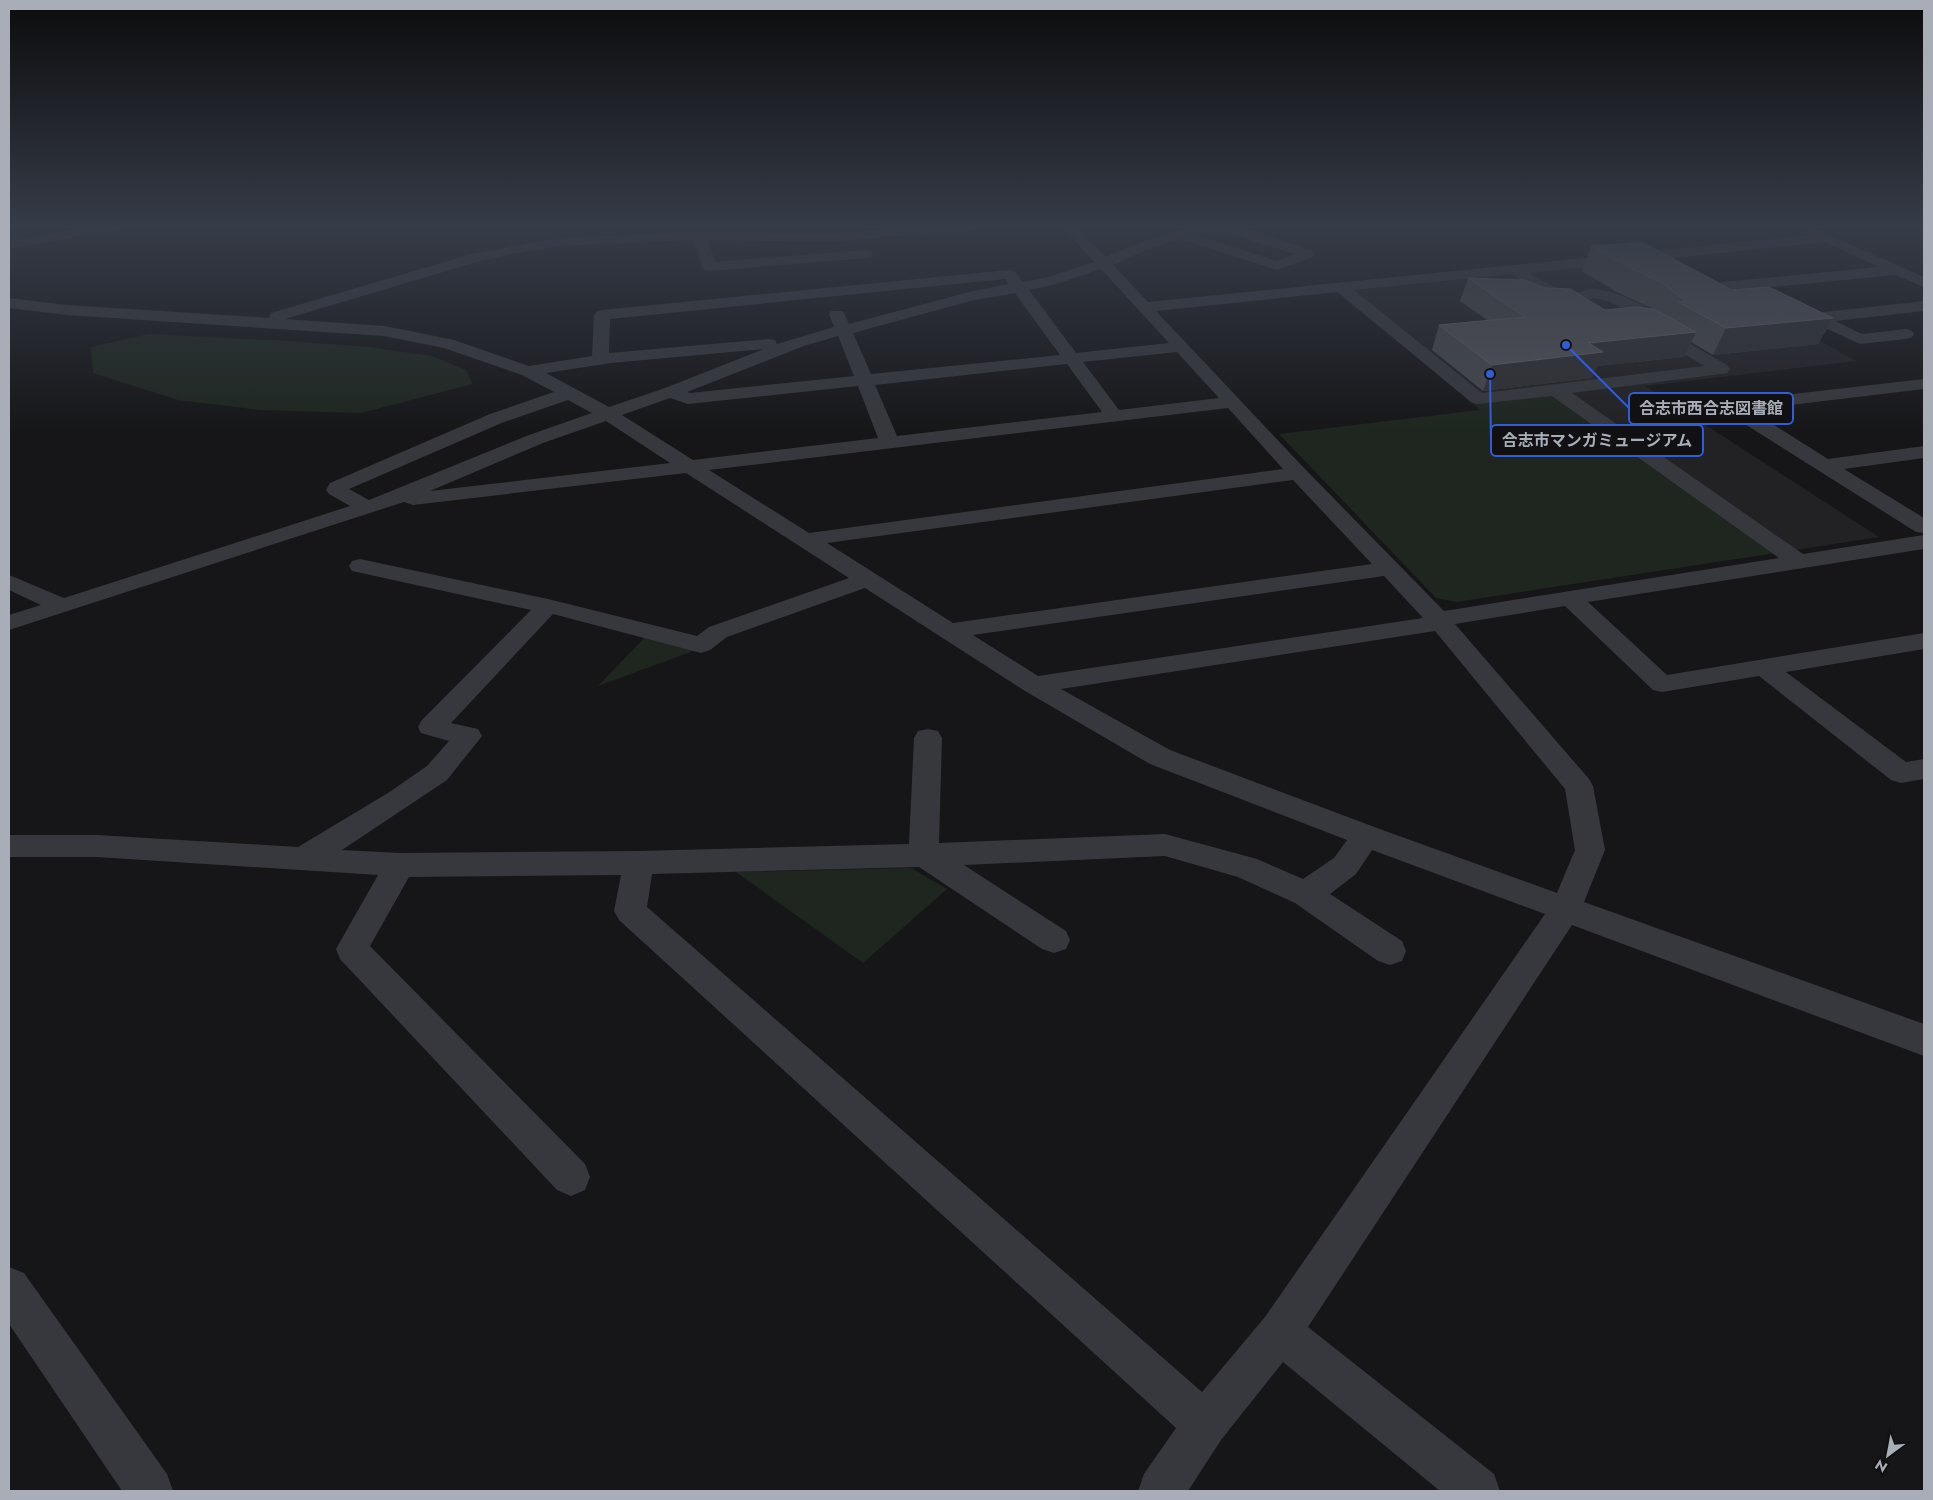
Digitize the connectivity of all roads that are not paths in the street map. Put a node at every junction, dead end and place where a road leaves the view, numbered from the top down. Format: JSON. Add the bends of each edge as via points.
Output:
{"nodes":[{"id":1,"x":349,"y":295,"type":"edge"},
{"id":2,"x":799,"y":295,"type":"edge"},
{"id":3,"x":830,"y":295,"type":"edge"},
{"id":4,"x":979,"y":295,"type":"edge"},
{"id":5,"x":1024,"y":295,"type":"edge"},
{"id":6,"x":1135,"y":295,"type":"edge"},
{"id":7,"x":1270,"y":295,"type":"edge"},
{"id":8,"x":1351,"y":295,"type":"edge"},
{"id":9,"x":1564,"y":295,"type":"edge"},
{"id":10,"x":1590,"y":295,"type":"edge"},
{"id":11,"x":1602,"y":295,"type":"edge"},
{"id":12,"x":1377,"y":300,"type":"dead end"},
{"id":13,"x":1358,"y":301,"type":"junction"},
{"id":14,"x":9,"y":303,"type":"edge"},
{"id":15,"x":1924,"y":306,"type":"edge"},
{"id":16,"x":1146,"y":307,"type":"junction"},
{"id":17,"x":256,"y":322,"type":"junction"},
{"id":18,"x":842,"y":330,"type":"junction"},
{"id":19,"x":1906,"y":334,"type":"dead end"},
{"id":20,"x":798,"y":342,"type":"junction"},
{"id":21,"x":1181,"y":347,"type":"junction"},
{"id":22,"x":1071,"y":358,"type":"junction"},
{"id":23,"x":600,"y":360,"type":"junction"},
{"id":24,"x":528,"y":371,"type":"junction"},
{"id":25,"x":864,"y":381,"type":"junction"},
{"id":26,"x":1924,"y":384,"type":"edge"},
{"id":27,"x":1556,"y":390,"type":"junction"},
{"id":28,"x":672,"y":392,"type":"junction"},
{"id":29,"x":570,"y":393,"type":"junction"},
{"id":30,"x":1233,"y":402,"type":"junction"},
{"id":31,"x":609,"y":415,"type":"junction"},
{"id":32,"x":1114,"y":416,"type":"junction"},
{"id":33,"x":890,"y":443,"type":"junction"},
{"id":34,"x":1924,"y":452,"type":"edge"},
{"id":35,"x":1826,"y":465,"type":"junction"},
{"id":36,"x":691,"y":467,"type":"junction"},
{"id":37,"x":1298,"y":473,"type":"junction"},
{"id":38,"x":388,"y":502,"type":"junction"},
{"id":39,"x":368,"y":508,"type":"junction"},
{"id":40,"x":1924,"y":527,"type":"edge"},
{"id":41,"x":803,"y":540,"type":"junction"},
{"id":42,"x":1924,"y":542,"type":"edge"},
{"id":43,"x":1799,"y":562,"type":"junction"},
{"id":44,"x":360,"y":566,"type":"dead end"},
{"id":45,"x":1389,"y":568,"type":"junction"},
{"id":46,"x":867,"y":579,"type":"junction"},
{"id":47,"x":9,"y":582,"type":"edge"},
{"id":48,"x":1570,"y":598,"type":"junction"},
{"id":49,"x":61,"y":605,"type":"junction"},
{"id":50,"x":548,"y":606,"type":"junction"},
{"id":51,"x":1438,"y":619,"type":"junction"},
{"id":52,"x":9,"y":623,"type":"edge"},
{"id":53,"x":949,"y":631,"type":"junction"},
{"id":54,"x":1924,"y":641,"type":"edge"},
{"id":55,"x":1762,"y":668,"type":"junction"},
{"id":56,"x":1034,"y":685,"type":"junction"},
{"id":57,"x":928,"y":738,"type":"dead end"},
{"id":58,"x":1924,"y":768,"type":"edge"},
{"id":59,"x":1366,"y":836,"type":"junction"},
{"id":60,"x":9,"y":846,"type":"edge"},
{"id":61,"x":924,"y":855,"type":"junction"},
{"id":62,"x":303,"y":859,"type":"junction"},
{"id":63,"x":639,"y":863,"type":"junction"},
{"id":64,"x":400,"y":865,"type":"junction"},
{"id":65,"x":1306,"y":894,"type":"junction"},
{"id":66,"x":1565,"y":910,"type":"junction"},
{"id":67,"x":1054,"y":940,"type":"dead end"},
{"id":68,"x":1390,"y":951,"type":"dead end"},
{"id":69,"x":1924,"y":1040,"type":"edge"},
{"id":70,"x":571,"y":1178,"type":"dead end"},
{"id":71,"x":9,"y":1288,"type":"edge"},
{"id":72,"x":1280,"y":1332,"type":"junction"},
{"id":73,"x":1205,"y":1424,"type":"junction"},
{"id":74,"x":150,"y":1491,"type":"edge"},
{"id":75,"x":1161,"y":1491,"type":"edge"},
{"id":76,"x":1477,"y":1491,"type":"edge"}],
"edges":[{"from":1,"to":17,"type":"street"},
{"from":2,"to":23,"type":"street","via":[[602,315]]},
{"from":3,"to":18,"type":"street"},
{"from":4,"to":18,"type":"street"},
{"from":5,"to":22,"type":"street"},
{"from":6,"to":16,"type":"street"},
{"from":7,"to":16,"type":"street"},
{"from":8,"to":13,"type":"street"},
{"from":9,"to":10,"type":"street","via":[[1585,302]]},
{"from":11,"to":27,"type":"street","via":[[1649,316],[1655,322],[1640,326],[1721,370]]},
{"from":12,"to":13,"type":"street"},
{"from":13,"to":27,"type":"street","via":[[1478,399]]},
{"from":14,"to":17,"type":"street","via":[[67,310]]},
{"from":15,"to":19,"type":"street","via":[[1816,318],[1860,339]]},
{"from":16,"to":21,"type":"street"},
{"from":17,"to":24,"type":"street","via":[[384,331],[448,344]]},
{"from":18,"to":20,"type":"street"},
{"from":18,"to":25,"type":"street"},
{"from":20,"to":23,"type":"street"},
{"from":20,"to":28,"type":"street"},
{"from":21,"to":22,"type":"street"},
{"from":21,"to":30,"type":"street"},
{"from":22,"to":25,"type":"street"},
{"from":22,"to":32,"type":"street"},
{"from":23,"to":24,"type":"street"},
{"from":24,"to":29,"type":"street"},
{"from":25,"to":28,"type":"street","via":[[688,399]]},
{"from":25,"to":33,"type":"street"},
{"from":26,"to":35,"type":"street","via":[[1741,406],[1736,410]]},
{"from":27,"to":43,"type":"street"},
{"from":28,"to":31,"type":"street"},
{"from":29,"to":31,"type":"street"},
{"from":29,"to":39,"type":"street","via":[[498,418],[337,487],[336,490]]},
{"from":30,"to":32,"type":"street"},
{"from":30,"to":37,"type":"street"},
{"from":31,"to":36,"type":"street"},
{"from":31,"to":38,"type":"street","via":[[536,439]]},
{"from":32,"to":33,"type":"street"},
{"from":33,"to":36,"type":"street"},
{"from":34,"to":35,"type":"street"},
{"from":35,"to":40,"type":"street"},
{"from":36,"to":38,"type":"street"},
{"from":36,"to":41,"type":"street"},
{"from":37,"to":41,"type":"street"},
{"from":37,"to":45,"type":"street"},
{"from":38,"to":39,"type":"street"},
{"from":39,"to":49,"type":"street"},
{"from":41,"to":46,"type":"street"},
{"from":42,"to":43,"type":"street"},
{"from":43,"to":48,"type":"street"},
{"from":44,"to":50,"type":"street"},
{"from":45,"to":51,"type":"street"},
{"from":45,"to":53,"type":"street"},
{"from":46,"to":50,"type":"street","via":[[718,632],[701,645]]},
{"from":46,"to":53,"type":"street"},
{"from":47,"to":49,"type":"street"},
{"from":48,"to":51,"type":"street"},
{"from":48,"to":55,"type":"street","via":[[1662,684]]},
{"from":49,"to":52,"type":"street"},
{"from":50,"to":62,"type":"street","via":[[431,727],[468,736],[437,773]]},
{"from":51,"to":56,"type":"street","via":[[1418,626]]},
{"from":51,"to":66,"type":"street","via":[[1579,786],[1590,850]]},
{"from":53,"to":56,"type":"street"},
{"from":54,"to":55,"type":"street"},
{"from":55,"to":58,"type":"street","via":[[1901,773]]},
{"from":56,"to":59,"type":"street","via":[[1160,758]]},
{"from":57,"to":61,"type":"street"},
{"from":59,"to":65,"type":"street","via":[[1345,866]]},
{"from":59,"to":66,"type":"street"},
{"from":60,"to":62,"type":"street","via":[[97,846]]},
{"from":61,"to":63,"type":"street"},
{"from":61,"to":65,"type":"street","via":[[1165,845],[1246,867]]},
{"from":61,"to":67,"type":"street"},
{"from":62,"to":64,"type":"street"},
{"from":63,"to":64,"type":"street"},
{"from":63,"to":73,"type":"street","via":[[630,911]]},
{"from":64,"to":70,"type":"street","via":[[352,949]]},
{"from":65,"to":68,"type":"street"},
{"from":66,"to":69,"type":"street"},
{"from":66,"to":72,"type":"street"},
{"from":71,"to":74,"type":"street"},
{"from":72,"to":73,"type":"street"},
{"from":72,"to":76,"type":"street"},
{"from":73,"to":75,"type":"street"}]}
